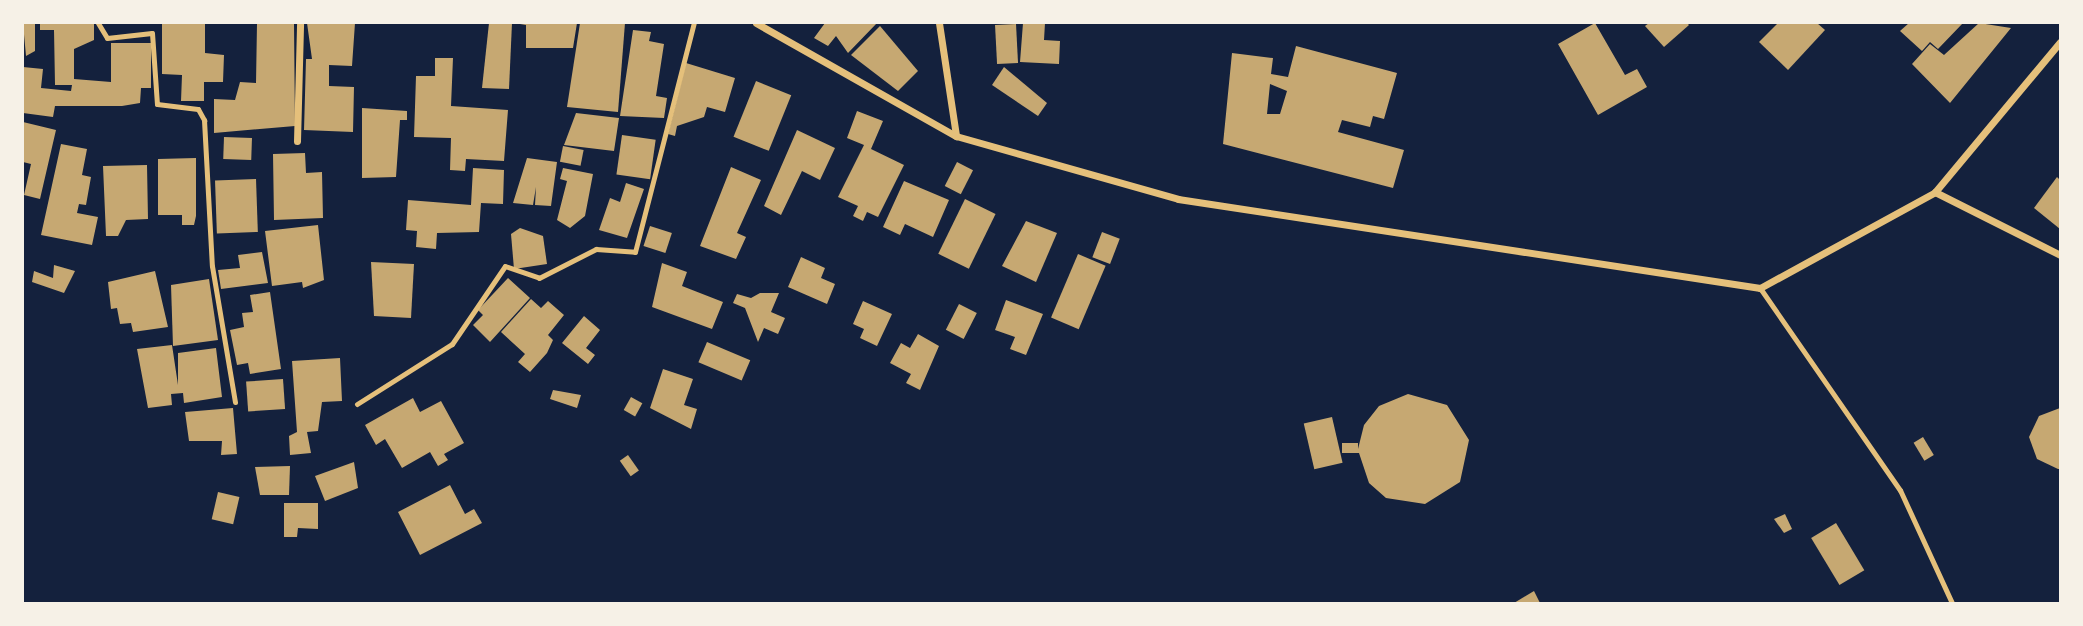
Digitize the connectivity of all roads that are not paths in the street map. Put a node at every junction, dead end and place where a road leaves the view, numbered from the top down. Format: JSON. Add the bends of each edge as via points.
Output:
{"nodes":[{"id":1,"x":98,"y":23,"type":"edge"},
{"id":2,"x":300,"y":23,"type":"edge"},
{"id":3,"x":694,"y":23,"type":"edge"},
{"id":4,"x":756,"y":23,"type":"edge"},
{"id":5,"x":939,"y":23,"type":"edge"},
{"id":6,"x":2060,"y":42,"type":"edge"},
{"id":7,"x":956,"y":136,"type":"junction"},
{"id":8,"x":297,"y":141,"type":"dead end"},
{"id":9,"x":1935,"y":192,"type":"junction"},
{"id":10,"x":2060,"y":255,"type":"edge"},
{"id":11,"x":1760,"y":288,"type":"junction"},
{"id":12,"x":235,"y":402,"type":"dead end"},
{"id":13,"x":357,"y":404,"type":"dead end"},
{"id":14,"x":1951,"y":603,"type":"edge"}],
"edges":[{"from":1,"to":12,"type":"lane","via":[[107,38],[152,33],[157,104],[198,108],[204,120],[212,266]]},
{"from":2,"to":8,"type":"street"},
{"from":3,"to":13,"type":"lane","via":[[635,251],[596,249],[539,278],[505,266],[452,344]]},
{"from":4,"to":7,"type":"street"},
{"from":5,"to":7,"type":"street"},
{"from":6,"to":9,"type":"street"},
{"from":7,"to":11,"type":"street","via":[[1178,199]]},
{"from":9,"to":10,"type":"street"},
{"from":9,"to":11,"type":"street"},
{"from":11,"to":14,"type":"lane","via":[[1900,489]]}]}
